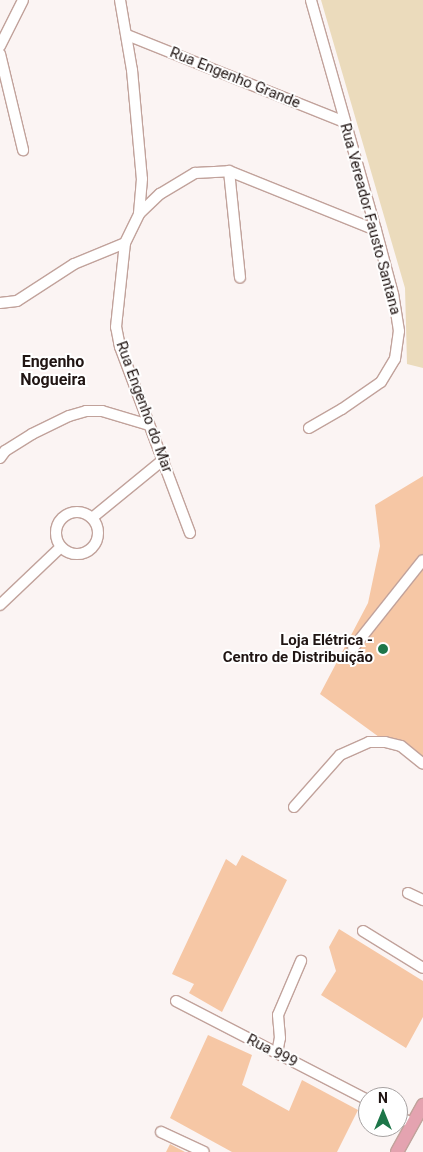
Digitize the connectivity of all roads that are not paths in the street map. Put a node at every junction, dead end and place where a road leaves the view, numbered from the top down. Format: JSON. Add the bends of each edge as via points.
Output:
{"nodes":[{"id":1,"x":23,"y":0,"type":"edge"},
{"id":2,"x":120,"y":0,"type":"edge"},
{"id":3,"x":311,"y":0,"type":"edge"},
{"id":4,"x":127,"y":35,"type":"junction"},
{"id":5,"x":0,"y":46,"type":"edge"},
{"id":6,"x":0,"y":54,"type":"edge"},
{"id":7,"x":344,"y":122,"type":"junction"},
{"id":8,"x":23,"y":150,"type":"dead end"},
{"id":9,"x":229,"y":171,"type":"junction"},
{"id":10,"x":138,"y":214,"type":"junction"},
{"id":11,"x":376,"y":230,"type":"junction"},
{"id":12,"x":125,"y":242,"type":"junction"},
{"id":13,"x":240,"y":277,"type":"dead end"},
{"id":14,"x":0,"y":303,"type":"edge"},
{"id":15,"x":149,"y":425,"type":"junction"},
{"id":16,"x":309,"y":428,"type":"dead end"},
{"id":17,"x":0,"y":458,"type":"edge"},
{"id":18,"x":164,"y":459,"type":"junction"},
{"id":19,"x":92,"y":518,"type":"junction"},
{"id":20,"x":190,"y":533,"type":"dead end"},
{"id":21,"x":61,"y":547,"type":"junction"},
{"id":22,"x":423,"y":560,"type":"edge"},
{"id":23,"x":0,"y":605,"type":"edge"},
{"id":24,"x":353,"y":648,"type":"dead end"},
{"id":25,"x":423,"y":764,"type":"edge"},
{"id":26,"x":294,"y":807,"type":"dead end"},
{"id":27,"x":408,"y":893,"type":"dead end"},
{"id":28,"x":423,"y":900,"type":"edge"},
{"id":29,"x":363,"y":931,"type":"dead end"},
{"id":30,"x":300,"y":961,"type":"dead end"},
{"id":31,"x":423,"y":968,"type":"edge"},
{"id":32,"x":176,"y":1001,"type":"dead end"},
{"id":33,"x":277,"y":1053,"type":"junction"},
{"id":34,"x":358,"y":1095,"type":"edge"},
{"id":35,"x":423,"y":1106,"type":"edge"},
{"id":36,"x":408,"y":1121,"type":"edge"},
{"id":37,"x":413,"y":1124,"type":"junction"},
{"id":38,"x":161,"y":1132,"type":"dead end"},
{"id":39,"x":204,"y":1152,"type":"edge"},
{"id":40,"x":397,"y":1152,"type":"edge"}],
"edges":[{"from":1,"to":5,"type":"street"},
{"from":2,"to":4,"type":"street"},
{"from":3,"to":7,"type":"street","name":"Rua Vereador Fausto Santana"},
{"from":4,"to":7,"type":"street","name":"Rua Engenho Grande"},
{"from":4,"to":10,"type":"street","via":[[142,180]]},
{"from":6,"to":8,"type":"street"},
{"from":7,"to":11,"type":"street","name":"Rua Vereador Fausto Santana"},
{"from":9,"to":10,"type":"street","name":"Rua Engenho do Mar","via":[[206,170],[189,176],[160,194]]},
{"from":9,"to":11,"type":"street","name":"Rua Engenho do Mar"},
{"from":9,"to":13,"type":"street"},
{"from":10,"to":12,"type":"street","name":"Rua Engenho do Mar"},
{"from":11,"to":16,"type":"street","name":"Rua Vereador Fausto Santana","via":[[394,294],[399,331],[395,359],[381,382]]},
{"from":12,"to":14,"type":"street","via":[[74,264],[17,301]]},
{"from":12,"to":15,"type":"street","name":"Rua Engenho do Mar","via":[[116,327],[120,347]]},
{"from":15,"to":17,"type":"street","via":[[102,411],[86,411],[32,434],[5,451]]},
{"from":15,"to":18,"type":"street","name":"Rua Engenho do Mar"},
{"from":18,"to":19,"type":"street"},
{"from":18,"to":20,"type":"street","name":"Rua Engenho do Mar"},
{"from":19,"to":21,"type":"street","via":[[78,512],[65,516],[56,535]]},
{"from":19,"to":21,"type":"street","via":[[98,530],[95,545],[90,550],[74,554]]},
{"from":21,"to":23,"type":"street"},
{"from":22,"to":24,"type":"street"},
{"from":25,"to":26,"type":"street","via":[[401,746],[369,742],[340,755]]},
{"from":27,"to":28,"type":"street"},
{"from":29,"to":31,"type":"street"},
{"from":30,"to":33,"type":"street","via":[[278,1015],[280,1038]]},
{"from":32,"to":33,"type":"street","name":"Rua 999"},
{"from":33,"to":34,"type":"street","name":"Rua 999"},
{"from":35,"to":37,"type":"main road"},
{"from":36,"to":37,"type":"street"},
{"from":37,"to":40,"type":"main road"},
{"from":38,"to":39,"type":"street"}]}
